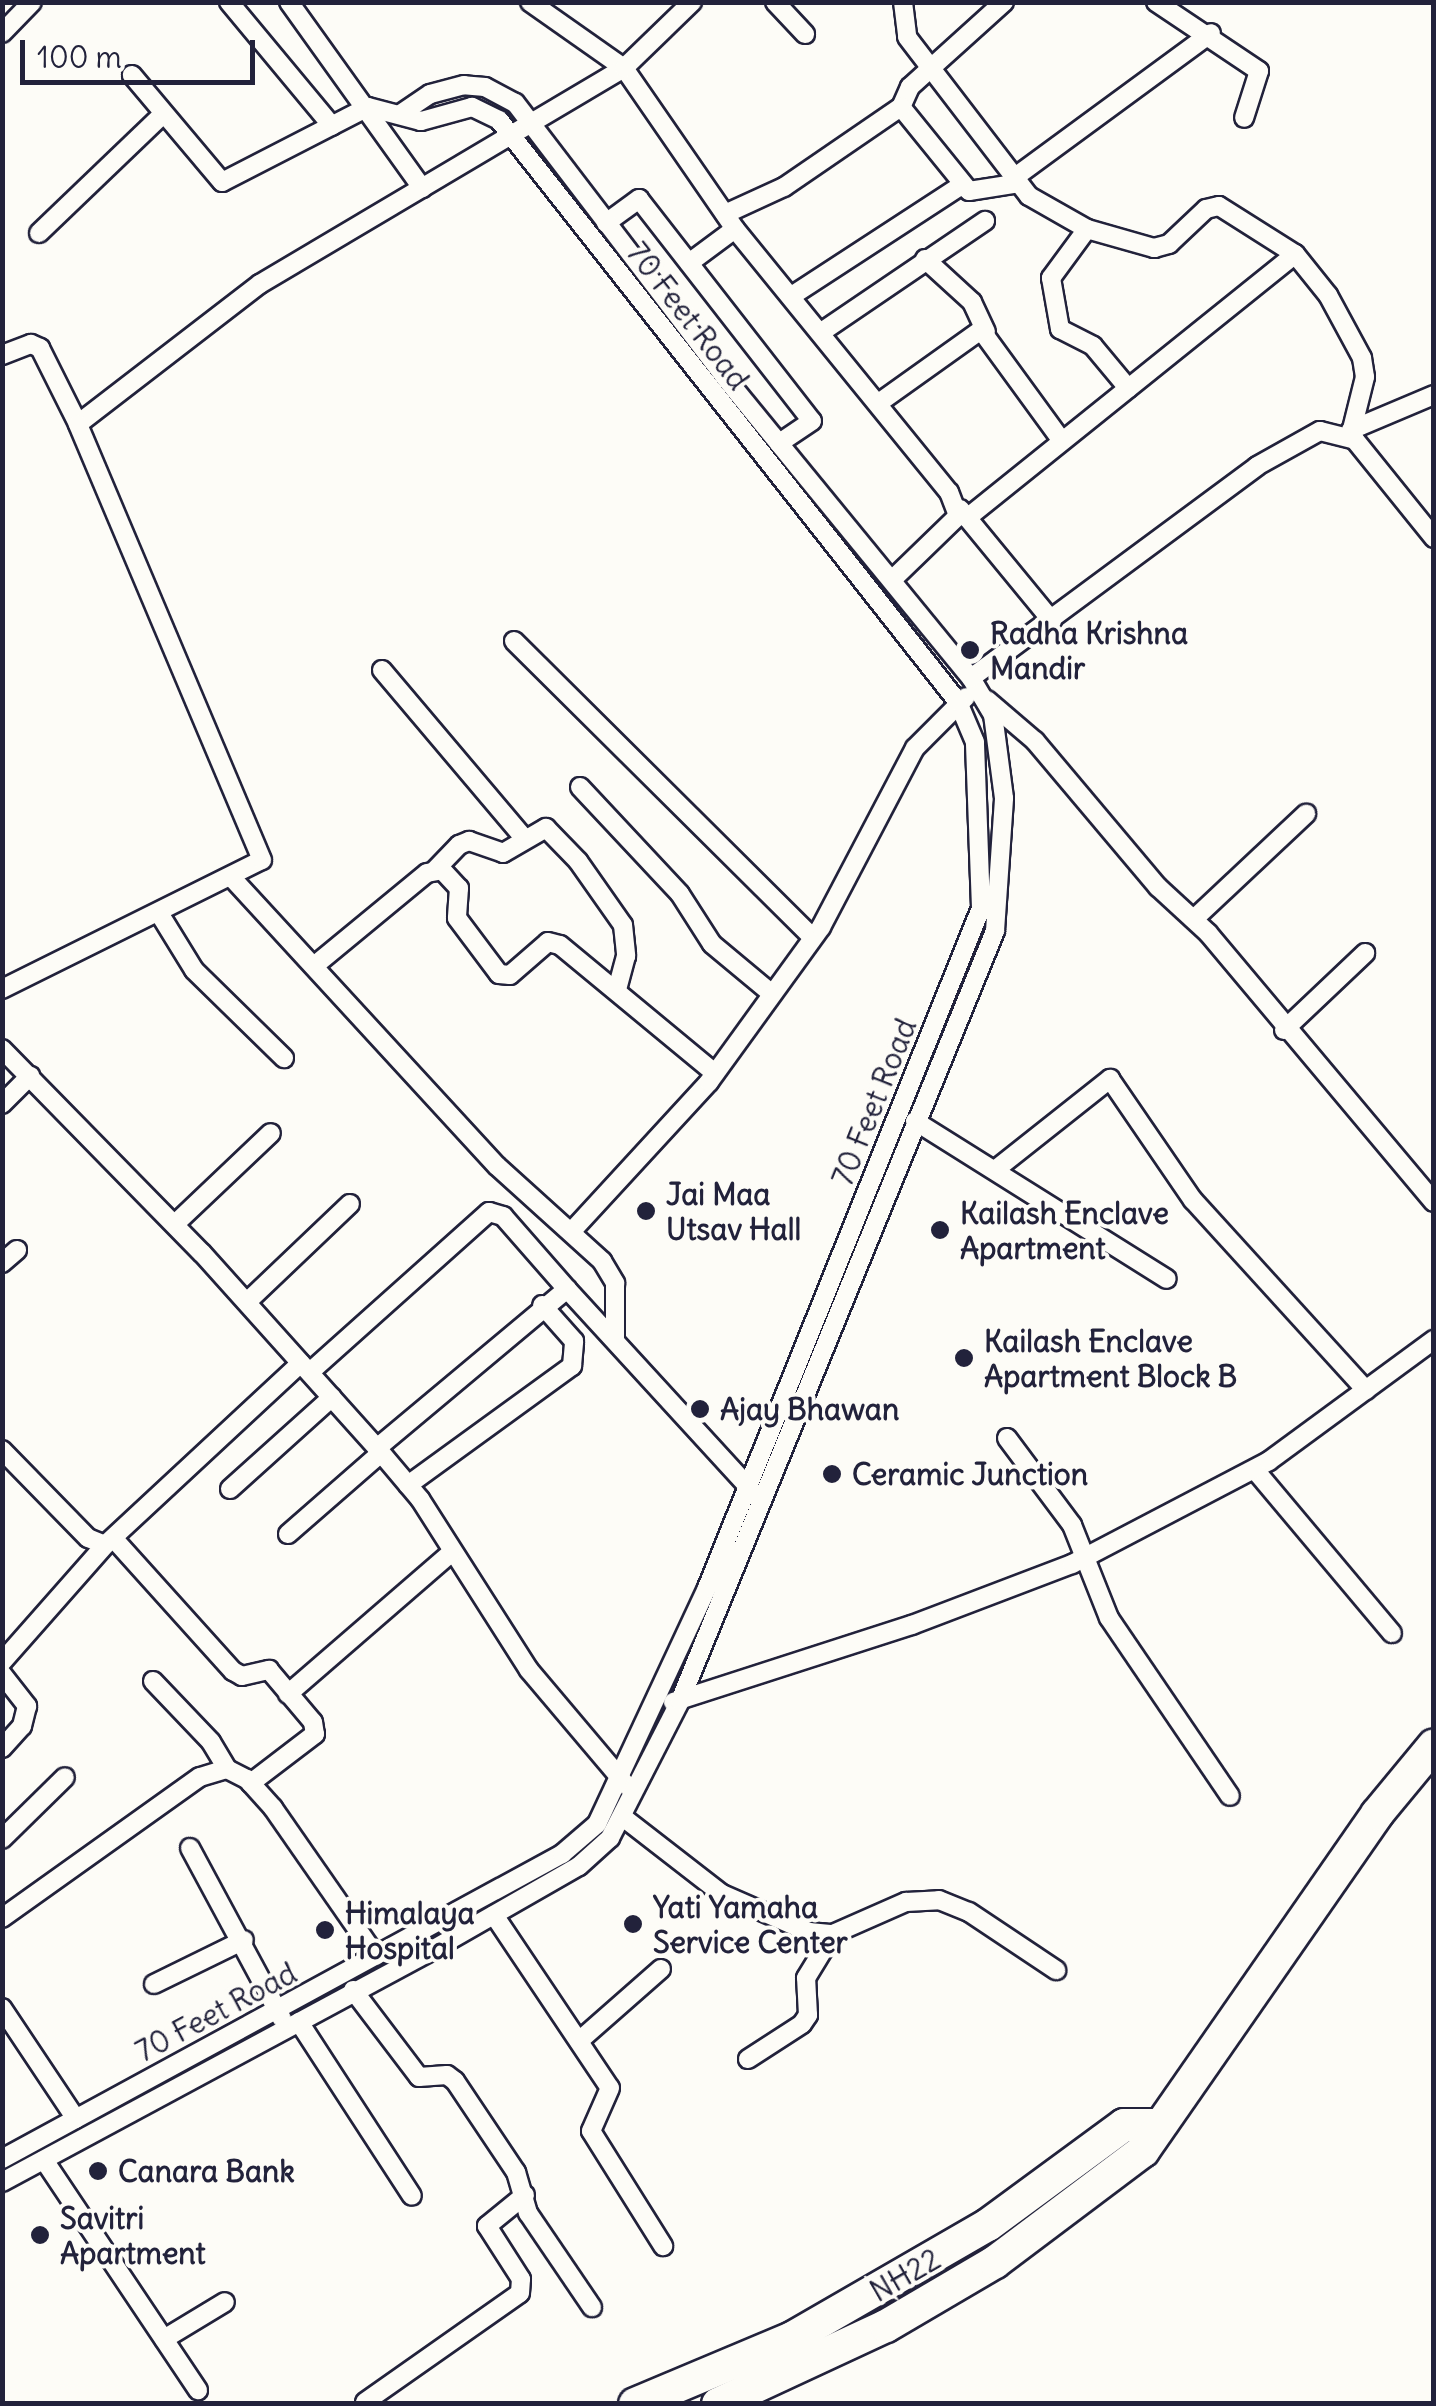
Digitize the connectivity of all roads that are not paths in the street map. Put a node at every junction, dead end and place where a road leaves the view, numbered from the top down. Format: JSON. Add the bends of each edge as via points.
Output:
{"nodes":[{"id":1,"x":229,"y":2,"type":"edge"},
{"id":2,"x":289,"y":2,"type":"edge"},
{"id":3,"x":530,"y":2,"type":"edge"},
{"id":4,"x":692,"y":2,"type":"edge"},
{"id":5,"x":774,"y":2,"type":"edge"},
{"id":6,"x":903,"y":2,"type":"edge"},
{"id":7,"x":1004,"y":2,"type":"edge"},
{"id":8,"x":1156,"y":2,"type":"edge"},
{"id":9,"x":31,"y":3,"type":"edge"},
{"id":10,"x":2,"y":33,"type":"edge"},
{"id":11,"x":1211,"y":33,"type":"junction"},
{"id":12,"x":804,"y":34,"type":"dead end"},
{"id":13,"x":624,"y":68,"type":"junction"},
{"id":14,"x":932,"y":72,"type":"junction"},
{"id":15,"x":132,"y":74,"type":"dead end"},
{"id":16,"x":368,"y":107,"type":"junction"},
{"id":17,"x":901,"y":108,"type":"junction"},
{"id":18,"x":163,"y":114,"type":"junction"},
{"id":19,"x":400,"y":114,"type":"junction"},
{"id":20,"x":1244,"y":118,"type":"dead end"},
{"id":21,"x":530,"y":125,"type":"junction"},
{"id":22,"x":332,"y":126,"type":"junction"},
{"id":23,"x":514,"y":135,"type":"junction"},
{"id":24,"x":1012,"y":182,"type":"junction"},
{"id":25,"x":962,"y":185,"type":"junction"},
{"id":26,"x":422,"y":188,"type":"junction"},
{"id":27,"x":984,"y":221,"type":"dead end"},
{"id":28,"x":730,"y":222,"type":"junction"},
{"id":29,"x":606,"y":223,"type":"junction"},
{"id":30,"x":1087,"y":230,"type":"junction"},
{"id":31,"x":38,"y":234,"type":"dead end"},
{"id":32,"x":1295,"y":254,"type":"junction"},
{"id":33,"x":925,"y":259,"type":"junction"},
{"id":34,"x":689,"y":263,"type":"junction"},
{"id":35,"x":793,"y":296,"type":"junction"},
{"id":36,"x":823,"y":331,"type":"junction"},
{"id":37,"x":986,"y":332,"type":"junction"},
{"id":38,"x":2,"y":355,"type":"edge"},
{"id":39,"x":1128,"y":388,"type":"junction"},
{"id":40,"x":1434,"y":395,"type":"edge"},
{"id":41,"x":880,"y":402,"type":"junction"},
{"id":42,"x":78,"y":424,"type":"junction"},
{"id":43,"x":1350,"y":433,"type":"junction"},
{"id":44,"x":1062,"y":441,"type":"junction"},
{"id":45,"x":779,"y":443,"type":"junction"},
{"id":46,"x":962,"y":511,"type":"junction"},
{"id":47,"x":1434,"y":538,"type":"edge"},
{"id":48,"x":894,"y":577,"type":"junction"},
{"id":49,"x":1052,"y":621,"type":"junction"},
{"id":50,"x":514,"y":641,"type":"dead end"},
{"id":51,"x":382,"y":670,"type":"dead end"},
{"id":52,"x":980,"y":689,"type":"junction"},
{"id":53,"x":958,"y":702,"type":"junction"},
{"id":54,"x":580,"y":786,"type":"dead end"},
{"id":55,"x":1306,"y":814,"type":"dead end"},
{"id":56,"x":525,"y":839,"type":"junction"},
{"id":57,"x":434,"y":870,"type":"junction"},
{"id":58,"x":234,"y":879,"type":"junction"},
{"id":59,"x":159,"y":913,"type":"junction"},
{"id":60,"x":1194,"y":919,"type":"junction"},
{"id":61,"x":984,"y":933,"type":"junction"},
{"id":62,"x":813,"y":938,"type":"junction"},
{"id":63,"x":1365,"y":953,"type":"dead end"},
{"id":64,"x":314,"y":966,"type":"junction"},
{"id":65,"x":618,"y":986,"type":"junction"},
{"id":66,"x":2,"y":989,"type":"edge"},
{"id":67,"x":772,"y":994,"type":"junction"},
{"id":68,"x":1284,"y":1030,"type":"junction"},
{"id":69,"x":2,"y":1049,"type":"edge"},
{"id":70,"x":284,"y":1058,"type":"dead end"},
{"id":71,"x":715,"y":1072,"type":"junction"},
{"id":72,"x":30,"y":1076,"type":"junction"},
{"id":73,"x":2,"y":1104,"type":"edge"},
{"id":74,"x":916,"y":1122,"type":"junction"},
{"id":75,"x":271,"y":1133,"type":"dead end"},
{"id":76,"x":996,"y":1170,"type":"junction"},
{"id":77,"x":882,"y":1179,"type":"junction"},
{"id":78,"x":1434,"y":1202,"type":"edge"},
{"id":79,"x":350,"y":1204,"type":"dead end"},
{"id":80,"x":175,"y":1224,"type":"junction"},
{"id":81,"x":571,"y":1232,"type":"junction"},
{"id":82,"x":17,"y":1250,"type":"dead end"},
{"id":83,"x":2,"y":1263,"type":"edge"},
{"id":84,"x":1167,"y":1280,"type":"dead end"},
{"id":85,"x":567,"y":1289,"type":"junction"},
{"id":86,"x":247,"y":1302,"type":"junction"},
{"id":87,"x":542,"y":1304,"type":"junction"},
{"id":88,"x":615,"y":1340,"type":"junction"},
{"id":89,"x":1434,"y":1340,"type":"edge"},
{"id":90,"x":306,"y":1368,"type":"junction"},
{"id":91,"x":1366,"y":1390,"type":"junction"},
{"id":92,"x":332,"y":1396,"type":"junction"},
{"id":93,"x":1007,"y":1438,"type":"dead end"},
{"id":94,"x":2,"y":1450,"type":"edge"},
{"id":95,"x":379,"y":1450,"type":"junction"},
{"id":96,"x":1254,"y":1470,"type":"junction"},
{"id":97,"x":408,"y":1485,"type":"junction"},
{"id":98,"x":747,"y":1487,"type":"junction"},
{"id":99,"x":230,"y":1488,"type":"dead end"},
{"id":100,"x":761,"y":1500,"type":"junction"},
{"id":101,"x":288,"y":1534,"type":"dead end"},
{"id":102,"x":110,"y":1542,"type":"junction"},
{"id":103,"x":452,"y":1553,"type":"junction"},
{"id":104,"x":1087,"y":1556,"type":"junction"},
{"id":105,"x":1392,"y":1633,"type":"dead end"},
{"id":106,"x":2,"y":1662,"type":"edge"},
{"id":107,"x":2,"y":1674,"type":"edge"},
{"id":108,"x":153,"y":1682,"type":"dead end"},
{"id":109,"x":288,"y":1694,"type":"junction"},
{"id":110,"x":680,"y":1701,"type":"junction"},
{"id":111,"x":657,"y":1705,"type":"junction"},
{"id":112,"x":1434,"y":1745,"type":"edge"},
{"id":113,"x":2,"y":1748,"type":"edge"},
{"id":114,"x":227,"y":1768,"type":"junction"},
{"id":115,"x":65,"y":1777,"type":"dead end"},
{"id":116,"x":619,"y":1782,"type":"junction"},
{"id":117,"x":251,"y":1783,"type":"junction"},
{"id":118,"x":636,"y":1792,"type":"junction"},
{"id":119,"x":1230,"y":1796,"type":"dead end"},
{"id":120,"x":624,"y":1818,"type":"junction"},
{"id":121,"x":2,"y":1839,"type":"edge"},
{"id":122,"x":190,"y":1848,"type":"dead end"},
{"id":123,"x":494,"y":1915,"type":"junction"},
{"id":124,"x":2,"y":1918,"type":"edge"},
{"id":125,"x":424,"y":1930,"type":"junction"},
{"id":126,"x":833,"y":1934,"type":"junction"},
{"id":127,"x":244,"y":1940,"type":"junction"},
{"id":128,"x":434,"y":1949,"type":"junction"},
{"id":129,"x":376,"y":1956,"type":"junction"},
{"id":130,"x":661,"y":1969,"type":"dead end"},
{"id":131,"x":1056,"y":1970,"type":"dead end"},
{"id":132,"x":154,"y":1984,"type":"dead end"},
{"id":133,"x":354,"y":1990,"type":"junction"},
{"id":134,"x":2,"y":2008,"type":"edge"},
{"id":135,"x":278,"y":2010,"type":"junction"},
{"id":136,"x":293,"y":2025,"type":"junction"},
{"id":137,"x":579,"y":2041,"type":"junction"},
{"id":138,"x":748,"y":2059,"type":"dead end"},
{"id":139,"x":76,"y":2119,"type":"junction"},
{"id":140,"x":1157,"y":2125,"type":"junction"},
{"id":141,"x":5,"y":2152,"type":"edge"},
{"id":142,"x":44,"y":2160,"type":"junction"},
{"id":143,"x":2,"y":2182,"type":"edge"},
{"id":144,"x":525,"y":2195,"type":"junction"},
{"id":145,"x":412,"y":2196,"type":"dead end"},
{"id":146,"x":663,"y":2246,"type":"dead end"},
{"id":147,"x":225,"y":2302,"type":"dead end"},
{"id":148,"x":592,"y":2307,"type":"dead end"},
{"id":149,"x":164,"y":2339,"type":"junction"},
{"id":150,"x":198,"y":2390,"type":"dead end"},
{"id":151,"x":365,"y":2402,"type":"edge"},
{"id":152,"x":636,"y":2404,"type":"edge"},
{"id":153,"x":718,"y":2404,"type":"edge"}],
"edges":[{"from":1,"to":22,"type":"street"},
{"from":2,"to":16,"type":"street"},
{"from":3,"to":13,"type":"street"},
{"from":4,"to":13,"type":"street"},
{"from":5,"to":12,"type":"street"},
{"from":6,"to":14,"type":"street","via":[[901,26]]},
{"from":7,"to":14,"type":"street"},
{"from":8,"to":11,"type":"street"},
{"from":9,"to":10,"type":"street"},
{"from":11,"to":20,"type":"street","via":[[1258,70]]},
{"from":11,"to":24,"type":"street"},
{"from":13,"to":21,"type":"street"},
{"from":13,"to":28,"type":"street"},
{"from":14,"to":17,"type":"street","via":[[910,86]]},
{"from":14,"to":24,"type":"street"},
{"from":15,"to":18,"type":"street"},
{"from":16,"to":19,"type":"street"},
{"from":16,"to":22,"type":"street"},
{"from":16,"to":26,"type":"street"},
{"from":17,"to":25,"type":"street"},
{"from":17,"to":28,"type":"street"},
{"from":18,"to":22,"type":"street","via":[[222,182]]},
{"from":18,"to":31,"type":"street"},
{"from":19,"to":21,"type":"street","name":"70 Feet Road","via":[[430,94],[473,84],[515,104]]},
{"from":19,"to":23,"type":"street","name":"70 Feet Road","via":[[420,121],[481,108]]},
{"from":21,"to":23,"type":"street"},
{"from":21,"to":29,"type":"street","name":"70 Feet Road"},
{"from":23,"to":26,"type":"street"},
{"from":23,"to":53,"type":"street","name":"70 Feet Road"},
{"from":24,"to":25,"type":"street","via":[[979,194]]},
{"from":24,"to":30,"type":"street"},
{"from":25,"to":35,"type":"street"},
{"from":26,"to":42,"type":"street","via":[[260,284]]},
{"from":27,"to":33,"type":"street"},
{"from":28,"to":34,"type":"street"},
{"from":28,"to":35,"type":"street"},
{"from":29,"to":34,"type":"street","via":[[640,199]]},
{"from":29,"to":45,"type":"street","name":"70 Feet Road"},
{"from":30,"to":32,"type":"street","via":[[1161,248],[1198,214],[1219,206]]},
{"from":30,"to":39,"type":"street","via":[[1052,278],[1060,329],[1093,346]]},
{"from":32,"to":39,"type":"street"},
{"from":32,"to":43,"type":"street","via":[[1328,294],[1362,358],[1365,377]]},
{"from":33,"to":36,"type":"street"},
{"from":33,"to":37,"type":"street","via":[[972,302]]},
{"from":34,"to":45,"type":"street","via":[[812,421]]},
{"from":35,"to":36,"type":"street"},
{"from":36,"to":41,"type":"street"},
{"from":37,"to":41,"type":"street","via":[[975,332]]},
{"from":37,"to":44,"type":"street"},
{"from":38,"to":42,"type":"street","via":[[30,344],[40,348]]},
{"from":39,"to":44,"type":"street"},
{"from":40,"to":43,"type":"street"},
{"from":41,"to":46,"type":"street"},
{"from":42,"to":58,"type":"street","via":[[263,852],[256,867]]},
{"from":43,"to":47,"type":"street"},
{"from":43,"to":49,"type":"street","via":[[1320,430],[1257,466]]},
{"from":44,"to":46,"type":"street"},
{"from":45,"to":48,"type":"street","name":"70 Feet Road"},
{"from":46,"to":48,"type":"street"},
{"from":46,"to":49,"type":"street"},
{"from":48,"to":52,"type":"street","name":"70 Feet Road"},
{"from":49,"to":52,"type":"street"},
{"from":50,"to":62,"type":"street"},
{"from":51,"to":56,"type":"street"},
{"from":52,"to":53,"type":"street"},
{"from":52,"to":60,"type":"street"},
{"from":52,"to":61,"type":"street","name":"70 Feet Road","via":[[1006,820]]},
{"from":53,"to":61,"type":"street","name":"70 Feet Road","via":[[977,756]]},
{"from":53,"to":62,"type":"street","via":[[915,748]]},
{"from":54,"to":67,"type":"street","via":[[680,894],[712,944]]},
{"from":55,"to":60,"type":"street"},
{"from":56,"to":57,"type":"street","via":[[503,854],[469,841]]},
{"from":56,"to":65,"type":"street","via":[[546,828],[617,912],[627,941]]},
{"from":57,"to":64,"type":"street"},
{"from":57,"to":65,"type":"street","via":[[459,888],[457,918],[499,974],[510,975],[548,942]]},
{"from":58,"to":59,"type":"street"},
{"from":58,"to":64,"type":"street"},
{"from":59,"to":66,"type":"street"},
{"from":59,"to":70,"type":"street","via":[[194,970]]},
{"from":60,"to":68,"type":"street"},
{"from":61,"to":74,"type":"street","name":"70 Feet Road"},
{"from":61,"to":77,"type":"street","name":"70 Feet Road"},
{"from":62,"to":67,"type":"street"},
{"from":63,"to":68,"type":"street"},
{"from":64,"to":81,"type":"street","via":[[497,1166]]},
{"from":65,"to":71,"type":"street"},
{"from":67,"to":71,"type":"street"},
{"from":68,"to":78,"type":"street"},
{"from":69,"to":72,"type":"street"},
{"from":71,"to":81,"type":"street"},
{"from":72,"to":73,"type":"street"},
{"from":72,"to":80,"type":"street"},
{"from":74,"to":76,"type":"street"},
{"from":74,"to":77,"type":"street","name":"70 Feet Road"},
{"from":75,"to":80,"type":"street"},
{"from":76,"to":84,"type":"street"},
{"from":76,"to":91,"type":"street","via":[[1110,1079],[1193,1200]]},
{"from":77,"to":98,"type":"street","name":"70 Feet Road"},
{"from":77,"to":100,"type":"street","name":"70 Feet Road"},
{"from":79,"to":86,"type":"street"},
{"from":80,"to":86,"type":"street"},
{"from":81,"to":88,"type":"street","via":[[615,1282]]},
{"from":82,"to":83,"type":"street"},
{"from":85,"to":87,"type":"street"},
{"from":85,"to":88,"type":"street"},
{"from":85,"to":90,"type":"street","via":[[503,1216],[489,1212]]},
{"from":86,"to":90,"type":"street"},
{"from":87,"to":95,"type":"street"},
{"from":87,"to":97,"type":"street","via":[[574,1341],[572,1366]]},
{"from":88,"to":98,"type":"street"},
{"from":89,"to":91,"type":"street"},
{"from":90,"to":92,"type":"street"},
{"from":90,"to":102,"type":"street"},
{"from":91,"to":96,"type":"street"},
{"from":92,"to":95,"type":"street"},
{"from":92,"to":99,"type":"street"},
{"from":93,"to":104,"type":"street","via":[[1072,1524]]},
{"from":94,"to":102,"type":"street","via":[[88,1538]]},
{"from":95,"to":97,"type":"street"},
{"from":95,"to":101,"type":"street"},
{"from":96,"to":104,"type":"street"},
{"from":96,"to":105,"type":"street"},
{"from":97,"to":103,"type":"street"},
{"from":98,"to":100,"type":"street"},
{"from":98,"to":111,"type":"street","name":"70 Feet Road"},
{"from":100,"to":110,"type":"street","name":"70 Feet Road"},
{"from":102,"to":106,"type":"street"},
{"from":102,"to":109,"type":"street","via":[[233,1671],[242,1676],[264,1668]]},
{"from":103,"to":109,"type":"street"},
{"from":103,"to":116,"type":"street","via":[[530,1670]]},
{"from":104,"to":110,"type":"street","via":[[912,1625]]},
{"from":104,"to":119,"type":"street","via":[[1109,1618]]},
{"from":107,"to":113,"type":"street","via":[[27,1706],[22,1726]]},
{"from":108,"to":114,"type":"street","via":[[212,1742]]},
{"from":109,"to":117,"type":"street","via":[[313,1722],[315,1734]]},
{"from":110,"to":111,"type":"street"},
{"from":110,"to":118,"type":"street","name":"70 Feet Road"},
{"from":111,"to":116,"type":"street","name":"70 Feet Road"},
{"from":112,"to":140,"type":"highway","name":"NH22","via":[[1377,1814]]},
{"from":114,"to":117,"type":"street"},
{"from":114,"to":124,"type":"street","via":[[200,1778]]},
{"from":115,"to":121,"type":"street"},
{"from":116,"to":118,"type":"street"},
{"from":116,"to":125,"type":"street","name":"70 Feet Road","via":[[580,1841]]},
{"from":117,"to":129,"type":"street"},
{"from":118,"to":120,"type":"street","name":"70 Feet Road"},
{"from":120,"to":123,"type":"street","name":"70 Feet Road","via":[[579,1866]]},
{"from":120,"to":126,"type":"street","via":[[722,1894],[809,1932]]},
{"from":122,"to":127,"type":"street"},
{"from":123,"to":128,"type":"street","name":"70 Feet Road"},
{"from":123,"to":137,"type":"street"},
{"from":125,"to":128,"type":"street"},
{"from":125,"to":129,"type":"street","name":"70 Feet Road"},
{"from":126,"to":131,"type":"street","via":[[906,1902],[939,1900],[969,1912]]},
{"from":126,"to":138,"type":"street","via":[[806,1978],[808,2015],[802,2024]]},
{"from":127,"to":132,"type":"street"},
{"from":127,"to":135,"type":"street"},
{"from":128,"to":133,"type":"street","name":"70 Feet Road"},
{"from":129,"to":135,"type":"street","name":"70 Feet Road"},
{"from":130,"to":137,"type":"street"},
{"from":133,"to":136,"type":"street","name":"70 Feet Road"},
{"from":133,"to":144,"type":"street","via":[[418,2077],[447,2075],[455,2082]]},
{"from":134,"to":139,"type":"street"},
{"from":135,"to":136,"type":"street"},
{"from":135,"to":139,"type":"street","name":"70 Feet Road"},
{"from":136,"to":142,"type":"street","name":"70 Feet Road"},
{"from":136,"to":145,"type":"street"},
{"from":137,"to":146,"type":"street","via":[[610,2088],[590,2131]]},
{"from":139,"to":141,"type":"street","name":"70 Feet Road"},
{"from":140,"to":152,"type":"highway","name":"NH22","via":[[1124,2125],[988,2226],[792,2338]]},
{"from":140,"to":153,"type":"highway","name":"NH22","via":[[1143,2152],[995,2262],[886,2326]]},
{"from":142,"to":143,"type":"street","name":"70 Feet Road"},
{"from":142,"to":149,"type":"street"},
{"from":144,"to":148,"type":"street","via":[[528,2213]]},
{"from":144,"to":151,"type":"street","via":[[487,2226],[521,2279],[520,2293]]},
{"from":147,"to":149,"type":"street"},
{"from":149,"to":150,"type":"street"}]}
